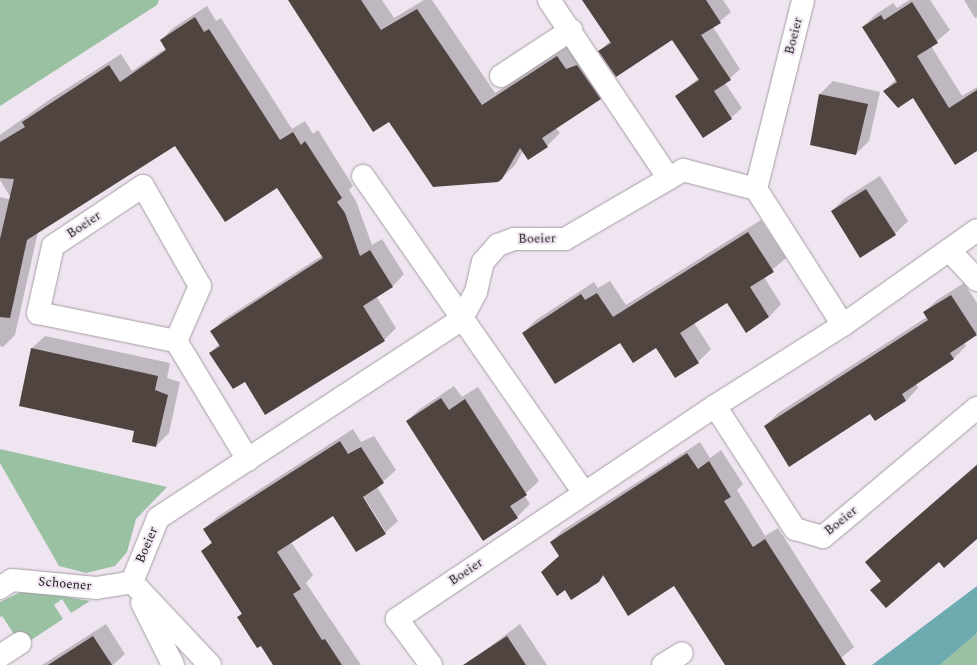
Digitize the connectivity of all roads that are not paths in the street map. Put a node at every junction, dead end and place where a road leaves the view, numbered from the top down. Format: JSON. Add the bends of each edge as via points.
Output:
{"nodes":[{"id":1,"x":549,"y":0,"type":"edge"},
{"id":2,"x":803,"y":0,"type":"edge"},
{"id":3,"x":570,"y":30,"type":"junction"},
{"id":4,"x":501,"y":76,"type":"dead end"},
{"id":5,"x":362,"y":176,"type":"dead end"},
{"id":6,"x":668,"y":177,"type":"junction"},
{"id":7,"x":756,"y":189,"type":"junction"},
{"id":8,"x":977,"y":230,"type":"edge"},
{"id":9,"x":949,"y":250,"type":"junction"},
{"id":10,"x":977,"y":280,"type":"edge"},
{"id":11,"x":462,"y":320,"type":"junction"},
{"id":12,"x":843,"y":325,"type":"junction"},
{"id":13,"x":176,"y":341,"type":"junction"},
{"id":14,"x":715,"y":406,"type":"junction"},
{"id":15,"x":977,"y":408,"type":"edge"},
{"id":16,"x":248,"y":460,"type":"junction"},
{"id":17,"x":584,"y":493,"type":"junction"},
{"id":18,"x":132,"y":582,"type":"junction"},
{"id":19,"x":0,"y":588,"type":"edge"},
{"id":20,"x":20,"y":643,"type":"dead end"},
{"id":21,"x":682,"y":653,"type":"dead end"},
{"id":22,"x":0,"y":656,"type":"edge"},
{"id":23,"x":173,"y":665,"type":"edge"},
{"id":24,"x":210,"y":665,"type":"edge"},
{"id":25,"x":430,"y":665,"type":"edge"},
{"id":26,"x":663,"y":665,"type":"edge"}],
"edges":[{"from":1,"to":3,"type":"street"},
{"from":2,"to":7,"type":"street","name":"Boeier"},
{"from":3,"to":4,"type":"street"},
{"from":3,"to":6,"type":"street"},
{"from":5,"to":11,"type":"street"},
{"from":6,"to":7,"type":"street","name":"Boeier","via":[[683,170]]},
{"from":6,"to":11,"type":"street","name":"Boeier","via":[[565,239],[514,239],[498,245],[483,262],[476,292]]},
{"from":7,"to":12,"type":"street"},
{"from":8,"to":9,"type":"street","name":"Boeier"},
{"from":9,"to":10,"type":"street"},
{"from":9,"to":12,"type":"street","name":"Boeier"},
{"from":11,"to":16,"type":"street","name":"Boeier"},
{"from":11,"to":17,"type":"street"},
{"from":12,"to":14,"type":"street","name":"Boeier"},
{"from":13,"to":13,"type":"street","name":"Boeier","via":[[38,314],[53,246],[143,186],[200,286]]},
{"from":13,"to":16,"type":"street"},
{"from":14,"to":15,"type":"street","name":"Boeier","via":[[795,529],[823,537]]},
{"from":14,"to":17,"type":"street","name":"Boeier"},
{"from":16,"to":18,"type":"street","name":"Boeier","via":[[158,518]]},
{"from":17,"to":25,"type":"street","name":"Boeier","via":[[397,619]]},
{"from":18,"to":19,"type":"street","name":"Schoener","via":[[96,588],[12,580]]},
{"from":18,"to":23,"type":"street"},
{"from":18,"to":24,"type":"street"},
{"from":20,"to":22,"type":"street"},
{"from":21,"to":26,"type":"street"}]}
